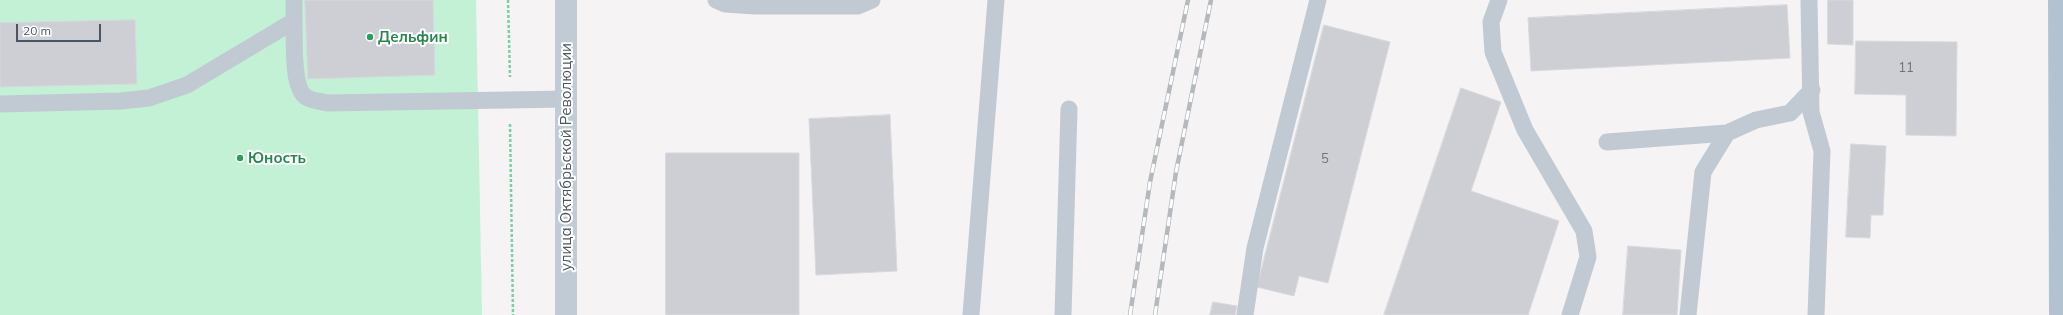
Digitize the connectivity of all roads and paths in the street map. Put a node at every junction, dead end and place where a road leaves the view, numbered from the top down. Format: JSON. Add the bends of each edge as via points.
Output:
{"nodes":[{"id":1,"x":294,"y":0,"type":"edge"},
{"id":2,"x":508,"y":0,"type":"edge"},
{"id":3,"x":566,"y":0,"type":"edge"},
{"id":4,"x":716,"y":0,"type":"edge"},
{"id":5,"x":872,"y":0,"type":"edge"},
{"id":6,"x":996,"y":0,"type":"edge"},
{"id":7,"x":1318,"y":0,"type":"edge"},
{"id":8,"x":1500,"y":0,"type":"edge"},
{"id":9,"x":1809,"y":0,"type":"edge"},
{"id":10,"x":2059,"y":0,"type":"edge"},
{"id":11,"x":294,"y":21,"type":"junction"},
{"id":12,"x":2061,"y":56,"type":"edge"},
{"id":13,"x":1812,"y":90,"type":"junction"},
{"id":14,"x":567,"y":99,"type":"junction"},
{"id":15,"x":510,"y":100,"type":"junction"},
{"id":16,"x":0,"y":104,"type":"edge"},
{"id":17,"x":1069,"y":109,"type":"dead end"},
{"id":18,"x":1727,"y":133,"type":"junction"},
{"id":19,"x":1607,"y":142,"type":"dead end"},
{"id":20,"x":513,"y":315,"type":"edge"},
{"id":21,"x":566,"y":315,"type":"edge"},
{"id":22,"x":971,"y":315,"type":"edge"},
{"id":23,"x":1063,"y":315,"type":"edge"},
{"id":24,"x":1245,"y":315,"type":"edge"},
{"id":25,"x":1570,"y":315,"type":"edge"},
{"id":26,"x":1688,"y":315,"type":"edge"},
{"id":27,"x":1816,"y":315,"type":"edge"},
{"id":28,"x":2060,"y":315,"type":"edge"}],
"edges":[{"from":1,"to":11,"type":"lane"},
{"from":2,"to":15,"type":"path"},
{"from":3,"to":14,"type":"street","name":"улица Октябрьской Революции"},
{"from":4,"to":5,"type":"lane","via":[[725,4],[755,6],[858,6]]},
{"from":6,"to":22,"type":"lane"},
{"from":7,"to":24,"type":"lane","via":[[1255,248]]},
{"from":8,"to":25,"type":"lane","via":[[1491,22],[1493,52],[1525,130],[1584,231],[1588,257]]},
{"from":9,"to":13,"type":"lane"},
{"from":10,"to":12,"type":"main road"},
{"from":11,"to":15,"type":"lane","via":[[296,77],[305,96],[314,100],[327,103]]},
{"from":11,"to":16,"type":"lane","via":[[187,85],[149,98]]},
{"from":12,"to":28,"type":"main road"},
{"from":13,"to":18,"type":"lane","via":[[1790,113],[1756,120]]},
{"from":13,"to":27,"type":"lane","via":[[1811,112],[1822,151]]},
{"from":14,"to":15,"type":"lane"},
{"from":14,"to":21,"type":"street","name":"улица Октябрьской Революции"},
{"from":15,"to":20,"type":"path"},
{"from":17,"to":23,"type":"lane"},
{"from":18,"to":19,"type":"lane"},
{"from":18,"to":26,"type":"lane","via":[[1703,172]]}]}
